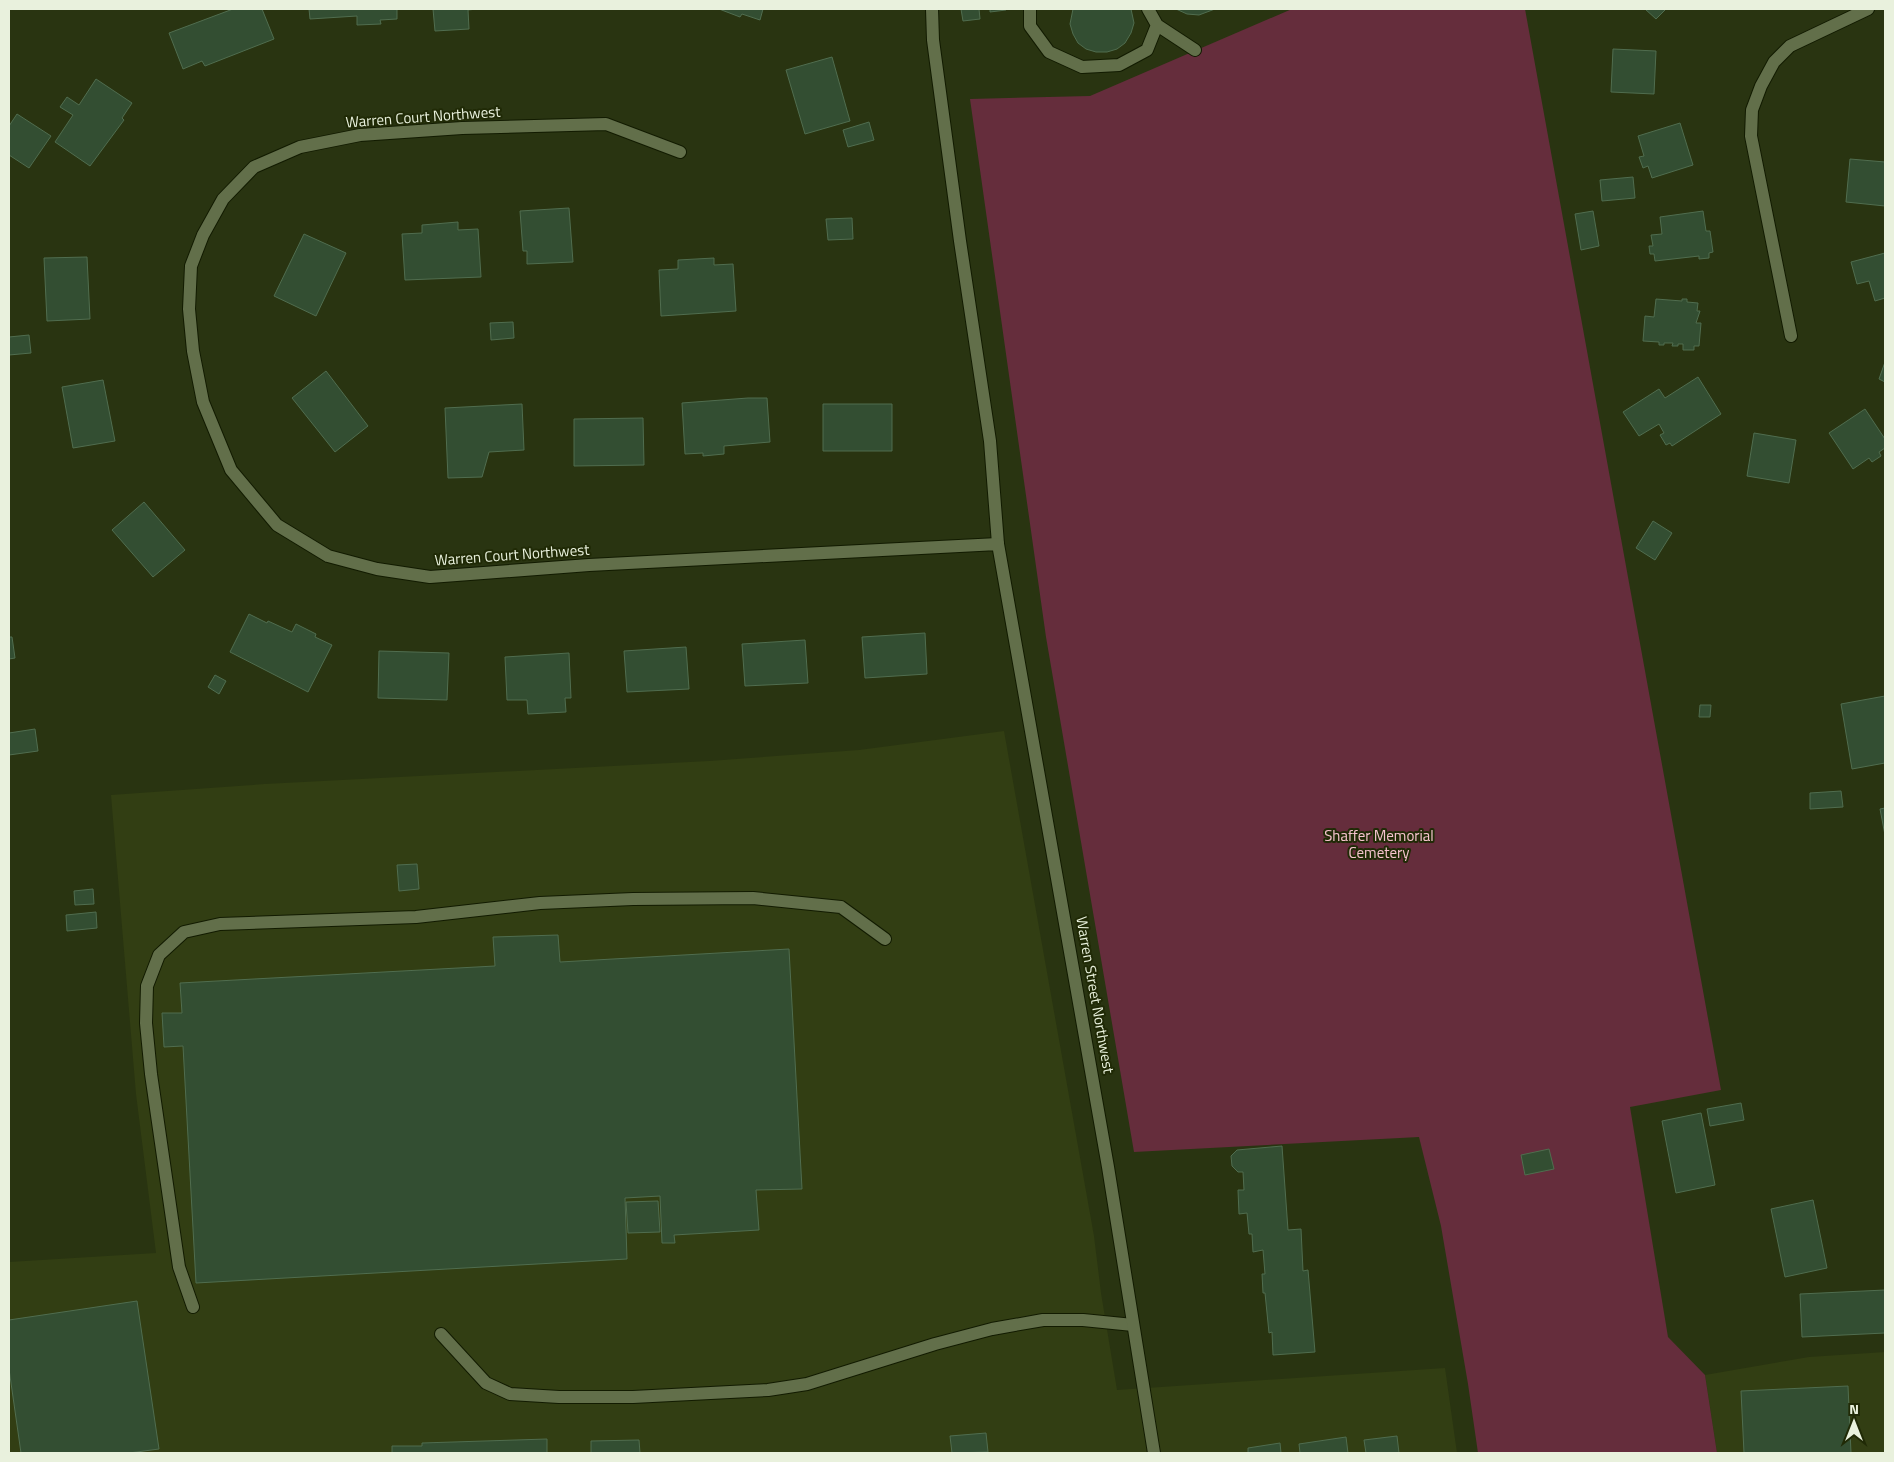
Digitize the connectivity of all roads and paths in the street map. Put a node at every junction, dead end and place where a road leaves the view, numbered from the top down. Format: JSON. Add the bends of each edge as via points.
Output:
{"nodes":[{"id":1,"x":932,"y":9,"type":"edge"},
{"id":2,"x":1030,"y":9,"type":"edge"},
{"id":3,"x":1148,"y":9,"type":"edge"},
{"id":4,"x":1868,"y":9,"type":"edge"},
{"id":5,"x":1157,"y":25,"type":"junction"},
{"id":6,"x":1195,"y":50,"type":"dead end"},
{"id":7,"x":680,"y":152,"type":"dead end"},
{"id":8,"x":1791,"y":336,"type":"dead end"},
{"id":9,"x":998,"y":544,"type":"junction"},
{"id":10,"x":885,"y":939,"type":"dead end"},
{"id":11,"x":193,"y":1307,"type":"dead end"},
{"id":12,"x":1133,"y":1325,"type":"junction"},
{"id":13,"x":441,"y":1334,"type":"dead end"},
{"id":14,"x":1154,"y":1453,"type":"edge"}],
"edges":[{"from":1,"to":9,"type":"street","name":"Warren Street Northwest","via":[[933,40],[957,222],[990,441]]},
{"from":2,"to":5,"type":"street","via":[[1030,26],[1049,52],[1082,67],[1119,65],[1147,50]]},
{"from":3,"to":5,"type":"street"},
{"from":4,"to":8,"type":"street","via":[[1790,46],[1774,62],[1760,86],[1752,110],[1751,136]]},
{"from":5,"to":6,"type":"street"},
{"from":7,"to":9,"type":"street","name":"Warren Court Northwest","via":[[606,124],[462,128],[360,135],[300,147],[254,167],[223,199],[203,235],[191,266],[188,309],[203,402],[231,470],[277,525],[328,556],[430,578],[589,565]]},
{"from":9,"to":12,"type":"street","name":"Warren Street Northwest"},
{"from":10,"to":11,"type":"street","via":[[841,908],[753,898],[540,903],[416,917],[220,924],[184,932],[160,955],[147,986],[146,1023],[179,1267]]},
{"from":12,"to":13,"type":"street","via":[[1043,1320],[992,1328],[944,1341],[807,1384],[748,1391],[633,1397],[510,1394],[486,1383]]},
{"from":12,"to":14,"type":"street","name":"Warren Street Northwest"}]}
